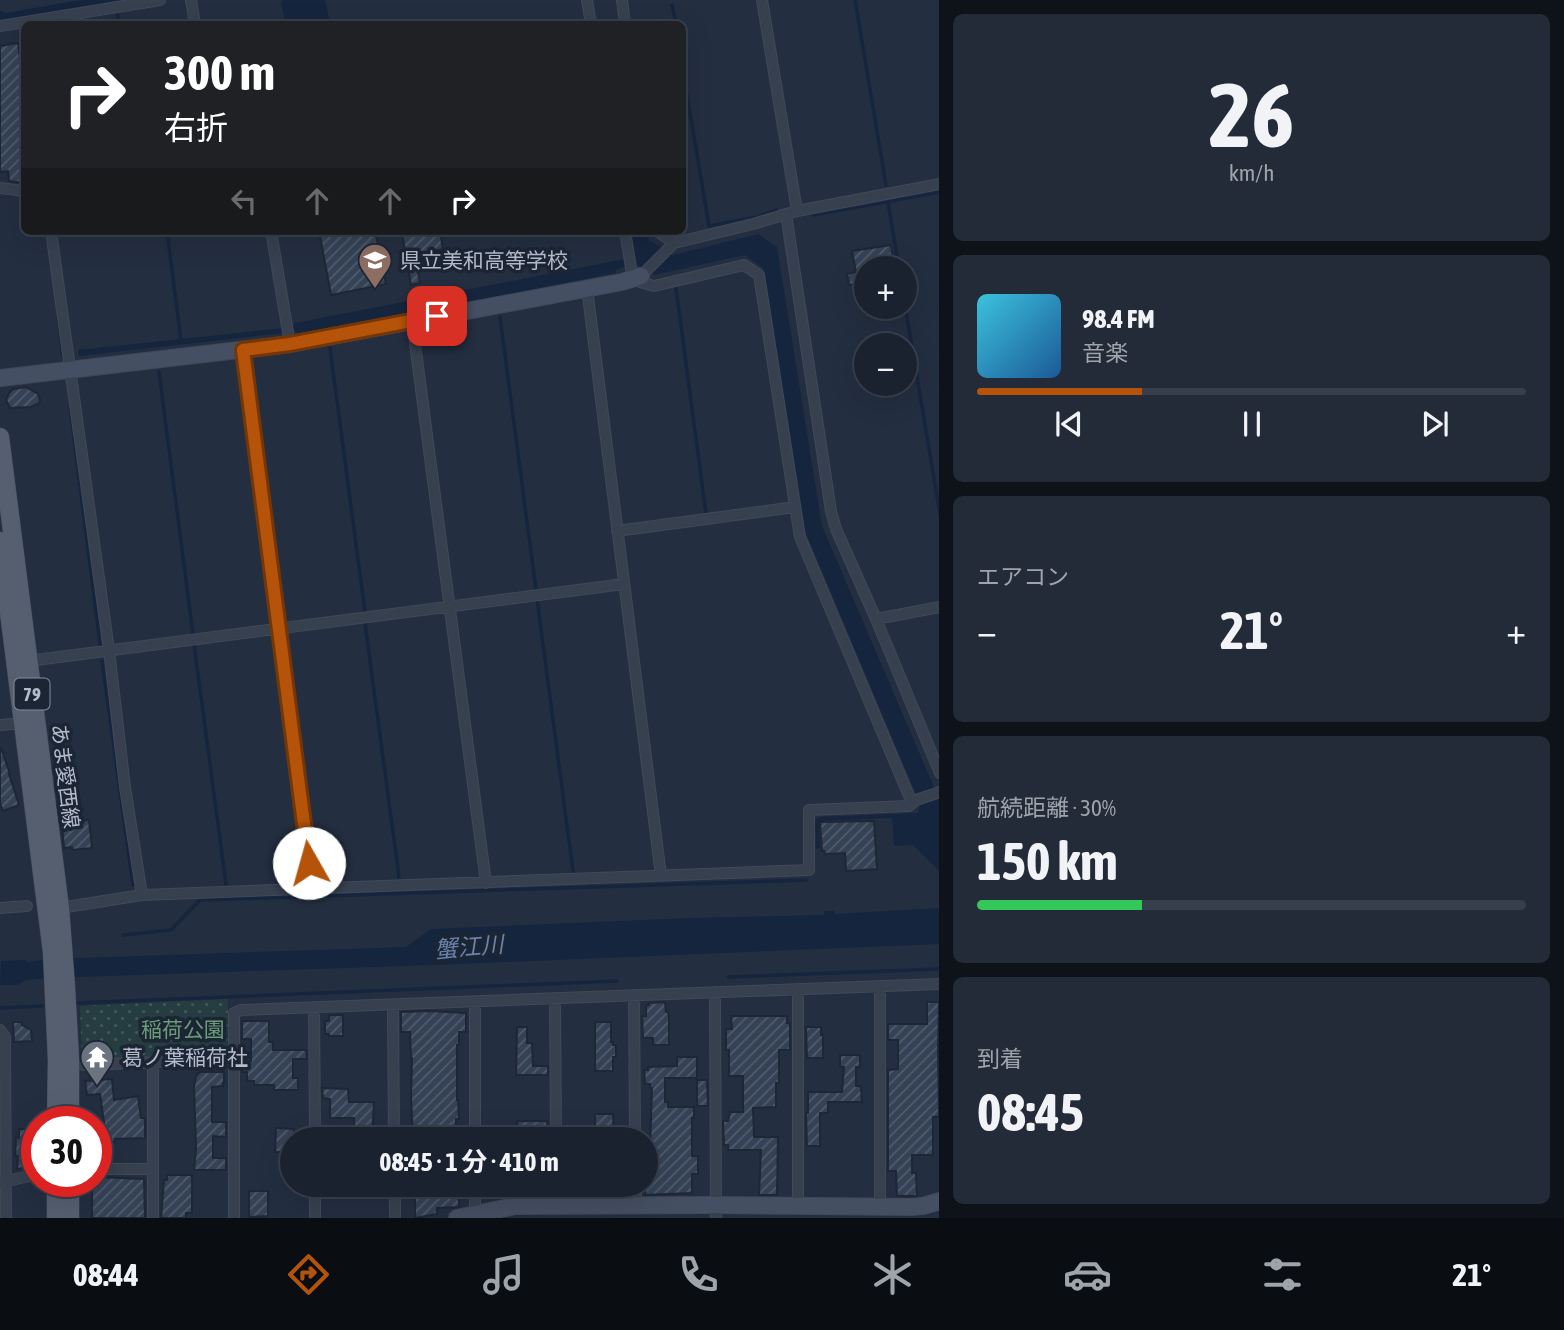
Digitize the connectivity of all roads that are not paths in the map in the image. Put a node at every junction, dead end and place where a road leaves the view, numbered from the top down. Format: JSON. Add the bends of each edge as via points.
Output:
{"nodes":[{"id":1,"x":160,"y":0,"type":"edge"},
{"id":2,"x":191,"y":0,"type":"edge"},
{"id":3,"x":587,"y":0,"type":"edge"},
{"id":4,"x":622,"y":0,"type":"edge"},
{"id":5,"x":762,"y":0,"type":"edge"},
{"id":6,"x":38,"y":21,"type":"edge"},
{"id":7,"x":194,"y":21,"type":"edge"},
{"id":8,"x":590,"y":21,"type":"edge"},
{"id":9,"x":625,"y":21,"type":"edge"},
{"id":10,"x":21,"y":24,"type":"edge"},
{"id":11,"x":0,"y":26,"type":"edge"},
{"id":12,"x":939,"y":184,"type":"edge"},
{"id":13,"x":0,"y":188,"type":"edge"},
{"id":14,"x":21,"y":191,"type":"edge"},
{"id":15,"x":791,"y":212,"type":"junction"},
{"id":16,"x":52,"y":235,"type":"edge"},
{"id":17,"x":272,"y":235,"type":"edge"},
{"id":18,"x":626,"y":235,"type":"edge"},
{"id":19,"x":661,"y":235,"type":"edge"},
{"id":20,"x":672,"y":245,"type":"junction"},
{"id":21,"x":637,"y":278,"type":"junction"},
{"id":22,"x":587,"y":288,"type":"junction"},
{"id":23,"x":412,"y":321,"type":"junction"},
{"id":24,"x":290,"y":344,"type":"junction"},
{"id":25,"x":243,"y":350,"type":"junction"},
{"id":26,"x":71,"y":370,"type":"junction"},
{"id":27,"x":0,"y":378,"type":"edge"},
{"id":28,"x":0,"y":437,"type":"edge"},
{"id":29,"x":795,"y":508,"type":"junction"},
{"id":30,"x":617,"y":531,"type":"junction"},
{"id":31,"x":0,"y":541,"type":"edge"},
{"id":32,"x":624,"y":584,"type":"junction"},
{"id":33,"x":450,"y":607,"type":"junction"},
{"id":34,"x":939,"y":607,"type":"edge"},
{"id":35,"x":876,"y":619,"type":"junction"},
{"id":36,"x":279,"y":628,"type":"junction"},
{"id":37,"x":109,"y":650,"type":"junction"},
{"id":38,"x":28,"y":660,"type":"junction"},
{"id":39,"x":23,"y":723,"type":"junction"},
{"id":40,"x":0,"y":725,"type":"edge"},
{"id":41,"x":939,"y":773,"type":"edge"},
{"id":42,"x":939,"y":792,"type":"edge"},
{"id":43,"x":914,"y":802,"type":"junction"},
{"id":44,"x":661,"y":876,"type":"junction"},
{"id":45,"x":486,"y":883,"type":"junction"},
{"id":46,"x":312,"y":890,"type":"junction"},
{"id":47,"x":142,"y":895,"type":"junction"},
{"id":48,"x":27,"y":906,"type":"dead end"},
{"id":49,"x":0,"y":908,"type":"edge"},
{"id":50,"x":60,"y":908,"type":"junction"},
{"id":51,"x":58,"y":952,"type":"junction"},
{"id":52,"x":939,"y":984,"type":"edge"},
{"id":53,"x":880,"y":986,"type":"junction"},
{"id":54,"x":60,"y":987,"type":"junction"},
{"id":55,"x":798,"y":990,"type":"junction"},
{"id":56,"x":715,"y":992,"type":"junction"},
{"id":57,"x":634,"y":995,"type":"junction"},
{"id":58,"x":555,"y":998,"type":"junction"},
{"id":59,"x":475,"y":1002,"type":"junction"},
{"id":60,"x":393,"y":1005,"type":"junction"},
{"id":61,"x":314,"y":1007,"type":"junction"},
{"id":62,"x":0,"y":1030,"type":"edge"},
{"id":63,"x":234,"y":1059,"type":"junction"},
{"id":64,"x":153,"y":1062,"type":"junction"},
{"id":65,"x":84,"y":1065,"type":"dead end"},
{"id":66,"x":56,"y":1106,"type":"edge"},
{"id":67,"x":70,"y":1106,"type":"edge"},
{"id":68,"x":315,"y":1127,"type":"edge"},
{"id":69,"x":394,"y":1127,"type":"edge"},
{"id":70,"x":475,"y":1127,"type":"edge"},
{"id":71,"x":556,"y":1127,"type":"edge"},
{"id":72,"x":635,"y":1127,"type":"edge"},
{"id":73,"x":112,"y":1169,"type":"edge"},
{"id":74,"x":153,"y":1169,"type":"junction"},
{"id":75,"x":21,"y":1178,"type":"edge"},
{"id":76,"x":3,"y":1182,"type":"edge"},
{"id":77,"x":56,"y":1197,"type":"edge"},
{"id":78,"x":70,"y":1197,"type":"edge"},
{"id":79,"x":315,"y":1197,"type":"edge"},
{"id":80,"x":395,"y":1197,"type":"edge"},
{"id":81,"x":475,"y":1197,"type":"edge"},
{"id":82,"x":556,"y":1197,"type":"edge"},
{"id":83,"x":636,"y":1197,"type":"edge"},
{"id":84,"x":939,"y":1201,"type":"edge"},
{"id":85,"x":556,"y":1206,"type":"junction"},
{"id":86,"x":636,"y":1206,"type":"junction"},
{"id":87,"x":798,"y":1206,"type":"junction"},
{"id":88,"x":880,"y":1208,"type":"junction"},
{"id":89,"x":716,"y":1212,"type":"edge"},
{"id":90,"x":475,"y":1216,"type":"edge"},
{"id":91,"x":6,"y":1218,"type":"edge"},
{"id":92,"x":56,"y":1218,"type":"edge"},
{"id":93,"x":70,"y":1218,"type":"edge"},
{"id":94,"x":153,"y":1218,"type":"edge"},
{"id":95,"x":234,"y":1218,"type":"edge"},
{"id":96,"x":315,"y":1218,"type":"edge"},
{"id":97,"x":395,"y":1218,"type":"edge"},
{"id":98,"x":457,"y":1218,"type":"edge"}],
"edges":[{"from":1,"to":6,"type":"street"},
{"from":2,"to":7,"type":"street"},
{"from":3,"to":8,"type":"street"},
{"from":4,"to":9,"type":"street"},
{"from":5,"to":15,"type":"street"},
{"from":10,"to":11,"type":"street"},
{"from":12,"to":15,"type":"street"},
{"from":13,"to":14,"type":"street"},
{"from":15,"to":20,"type":"street"},
{"from":15,"to":35,"type":"street","via":[[831,511]]},
{"from":16,"to":26,"type":"street"},
{"from":17,"to":24,"type":"street"},
{"from":18,"to":21,"type":"street"},
{"from":19,"to":20,"type":"street"},
{"from":20,"to":21,"type":"street"},
{"from":21,"to":22,"type":"street"},
{"from":21,"to":29,"type":"street","via":[[654,286],[744,265],[759,275]]},
{"from":22,"to":23,"type":"street"},
{"from":22,"to":30,"type":"street"},
{"from":23,"to":24,"type":"street"},
{"from":23,"to":33,"type":"street"},
{"from":24,"to":25,"type":"street"},
{"from":25,"to":26,"type":"street"},
{"from":25,"to":36,"type":"street"},
{"from":26,"to":27,"type":"street"},
{"from":26,"to":37,"type":"street"},
{"from":28,"to":38,"type":"main road","name":"あま愛西線","number":"79"},
{"from":29,"to":30,"type":"street"},
{"from":29,"to":43,"type":"street","via":[[800,537]]},
{"from":30,"to":32,"type":"street"},
{"from":31,"to":39,"type":"main road","name":"あま愛西線","number":"79"},
{"from":32,"to":33,"type":"street"},
{"from":32,"to":44,"type":"street"},
{"from":33,"to":36,"type":"street"},
{"from":33,"to":45,"type":"street"},
{"from":34,"to":35,"type":"street"},
{"from":35,"to":41,"type":"street"},
{"from":36,"to":37,"type":"street"},
{"from":36,"to":46,"type":"street"},
{"from":37,"to":38,"type":"street"},
{"from":37,"to":47,"type":"street"},
{"from":38,"to":50,"type":"main road","name":"あま愛西線","number":"79"},
{"from":39,"to":40,"type":"street"},
{"from":39,"to":51,"type":"main road","name":"あま愛西線","number":"79"},
{"from":42,"to":43,"type":"street"},
{"from":43,"to":44,"type":"street","via":[[909,806],[809,810],[809,870]]},
{"from":44,"to":45,"type":"street"},
{"from":45,"to":46,"type":"street"},
{"from":46,"to":47,"type":"street"},
{"from":47,"to":50,"type":"street"},
{"from":48,"to":49,"type":"street"},
{"from":50,"to":51,"type":"main road","name":"あま愛西線","number":"79"},
{"from":51,"to":54,"type":"main road","name":"あま愛西線","number":"79"},
{"from":52,"to":53,"type":"street"},
{"from":53,"to":55,"type":"street"},
{"from":53,"to":88,"type":"street"},
{"from":54,"to":66,"type":"main road","name":"あま愛西線","number":"79"},
{"from":54,"to":67,"type":"main road","name":"あま愛西線","number":"79","via":[[70,1059]]},
{"from":55,"to":56,"type":"street"},
{"from":55,"to":87,"type":"street"},
{"from":56,"to":57,"type":"street"},
{"from":56,"to":89,"type":"street"},
{"from":57,"to":58,"type":"street"},
{"from":57,"to":72,"type":"street"},
{"from":58,"to":59,"type":"street"},
{"from":58,"to":71,"type":"street"},
{"from":59,"to":60,"type":"street"},
{"from":59,"to":70,"type":"street"},
{"from":60,"to":61,"type":"street"},
{"from":60,"to":69,"type":"street"},
{"from":61,"to":63,"type":"street","via":[[234,1013]]},
{"from":61,"to":68,"type":"street"},
{"from":62,"to":76,"type":"street","via":[[5,1037]]},
{"from":63,"to":64,"type":"street"},
{"from":63,"to":95,"type":"street"},
{"from":64,"to":65,"type":"street"},
{"from":64,"to":74,"type":"street"},
{"from":73,"to":74,"type":"street"},
{"from":74,"to":94,"type":"street"},
{"from":75,"to":76,"type":"street"},
{"from":76,"to":91,"type":"street"},
{"from":77,"to":92,"type":"main road"},
{"from":78,"to":93,"type":"main road"},
{"from":79,"to":96,"type":"street"},
{"from":80,"to":97,"type":"street"},
{"from":81,"to":90,"type":"street"},
{"from":82,"to":85,"type":"street"},
{"from":83,"to":86,"type":"street"},
{"from":84,"to":88,"type":"street"},
{"from":85,"to":86,"type":"street"},
{"from":85,"to":90,"type":"street","via":[[515,1206]]},
{"from":86,"to":89,"type":"street"},
{"from":87,"to":88,"type":"street"},
{"from":87,"to":89,"type":"street"},
{"from":90,"to":98,"type":"street"}]}
